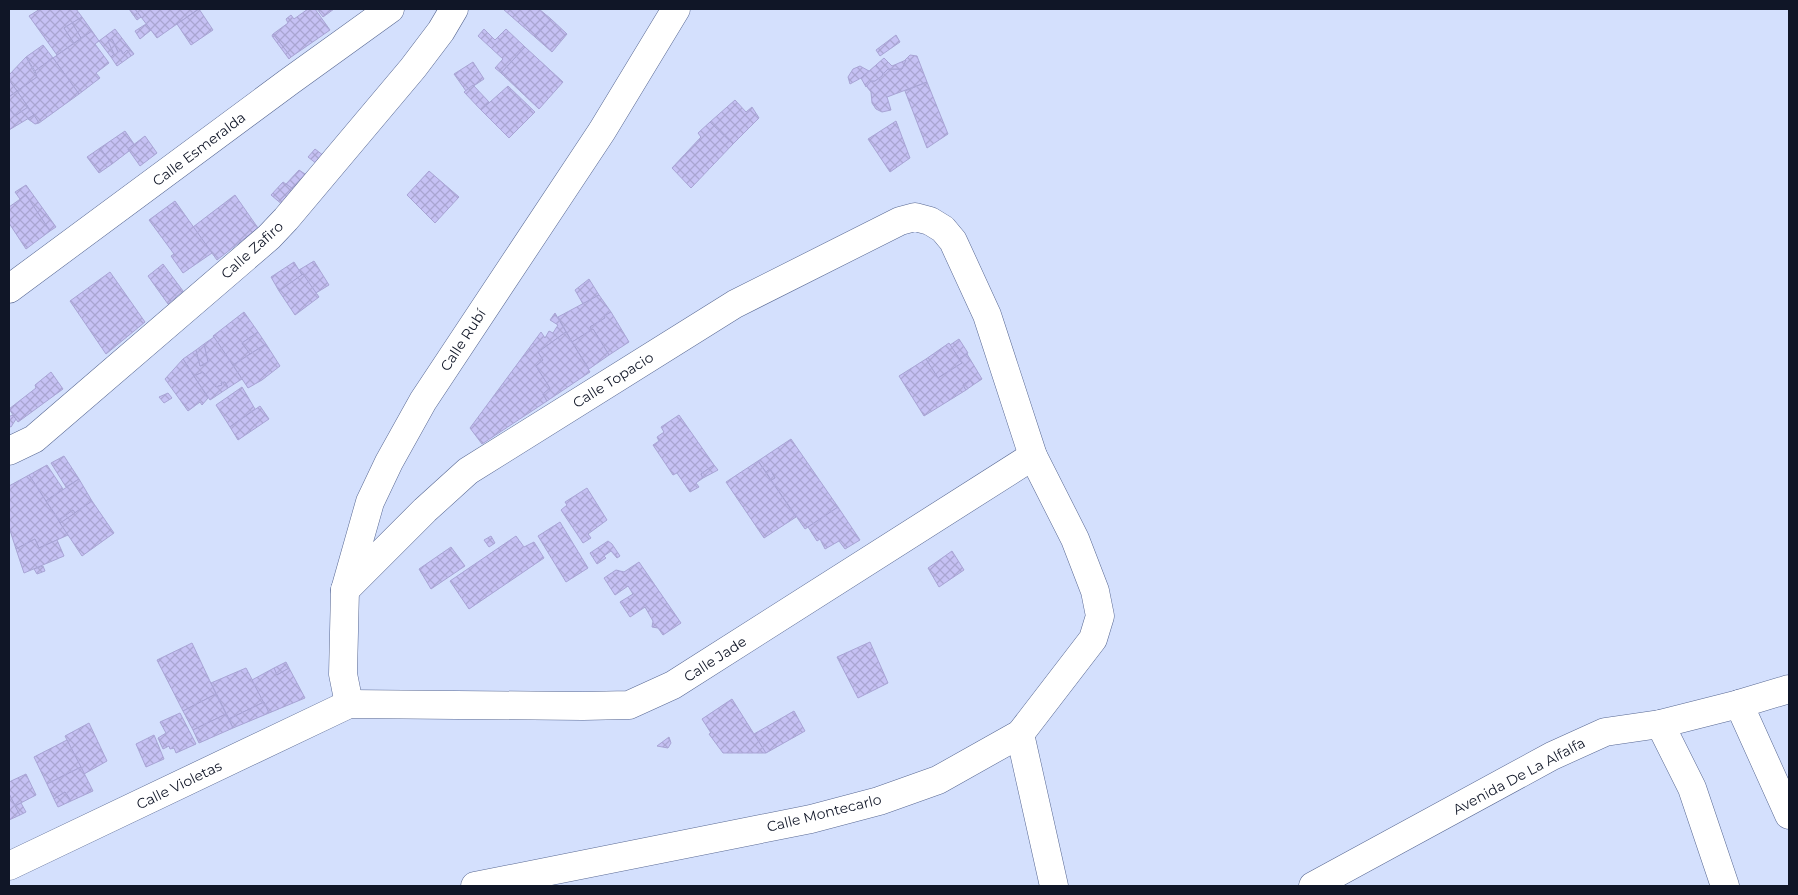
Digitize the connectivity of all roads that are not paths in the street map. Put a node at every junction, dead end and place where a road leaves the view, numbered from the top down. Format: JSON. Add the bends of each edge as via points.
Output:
{"nodes":[{"id":1,"x":390,"y":9,"type":"edge"},
{"id":2,"x":454,"y":9,"type":"edge"},
{"id":3,"x":676,"y":9,"type":"edge"},
{"id":4,"x":9,"y":290,"type":"edge"},
{"id":5,"x":9,"y":451,"type":"edge"},
{"id":6,"x":1034,"y":456,"type":"junction"},
{"id":7,"x":345,"y":590,"type":"junction"},
{"id":8,"x":1789,"y":689,"type":"edge"},
{"id":9,"x":349,"y":704,"type":"junction"},
{"id":10,"x":1739,"y":704,"type":"junction"},
{"id":11,"x":1660,"y":724,"type":"junction"},
{"id":12,"x":1020,"y":734,"type":"junction"},
{"id":13,"x":1789,"y":815,"type":"edge"},
{"id":14,"x":9,"y":866,"type":"edge"},
{"id":15,"x":475,"y":886,"type":"edge"},
{"id":16,"x":1054,"y":886,"type":"edge"},
{"id":17,"x":1313,"y":886,"type":"edge"},
{"id":18,"x":1726,"y":886,"type":"edge"}],
"edges":[{"from":1,"to":4,"type":"street","name":"Calle Esmeralda"},
{"from":2,"to":5,"type":"street","name":"Calle Zafiro","via":[[413,68],[269,237],[34,439]]},
{"from":3,"to":7,"type":"street","name":"Calle Rubí","via":[[602,131],[423,401],[370,502]]},
{"from":6,"to":7,"type":"street","name":"Calle Topacio","via":[[987,315],[953,241],[930,221],[914,217],[900,221],[735,304],[468,471]]},
{"from":6,"to":9,"type":"street","name":"Calle Jade","via":[[673,685],[629,705]]},
{"from":6,"to":12,"type":"street","name":"Calle Montecarlo","via":[[1075,538],[1096,591],[1100,616],[1093,640]]},
{"from":7,"to":9,"type":"street","name":"Calle Rubí","via":[[343,674]]},
{"from":8,"to":10,"type":"street","name":"Avenida De La Alfalfa"},
{"from":9,"to":14,"type":"street","name":"Calle Violetas"},
{"from":10,"to":11,"type":"street","name":"Avenida De La Alfalfa"},
{"from":10,"to":13,"type":"street"},
{"from":11,"to":17,"type":"street","name":"Avenida De La Alfalfa","via":[[1605,732],[1552,756]]},
{"from":11,"to":18,"type":"street","via":[[1692,788]]},
{"from":12,"to":15,"type":"street","name":"Calle Montecarlo","via":[[938,780],[879,801],[811,819]]},
{"from":12,"to":16,"type":"street"}]}
